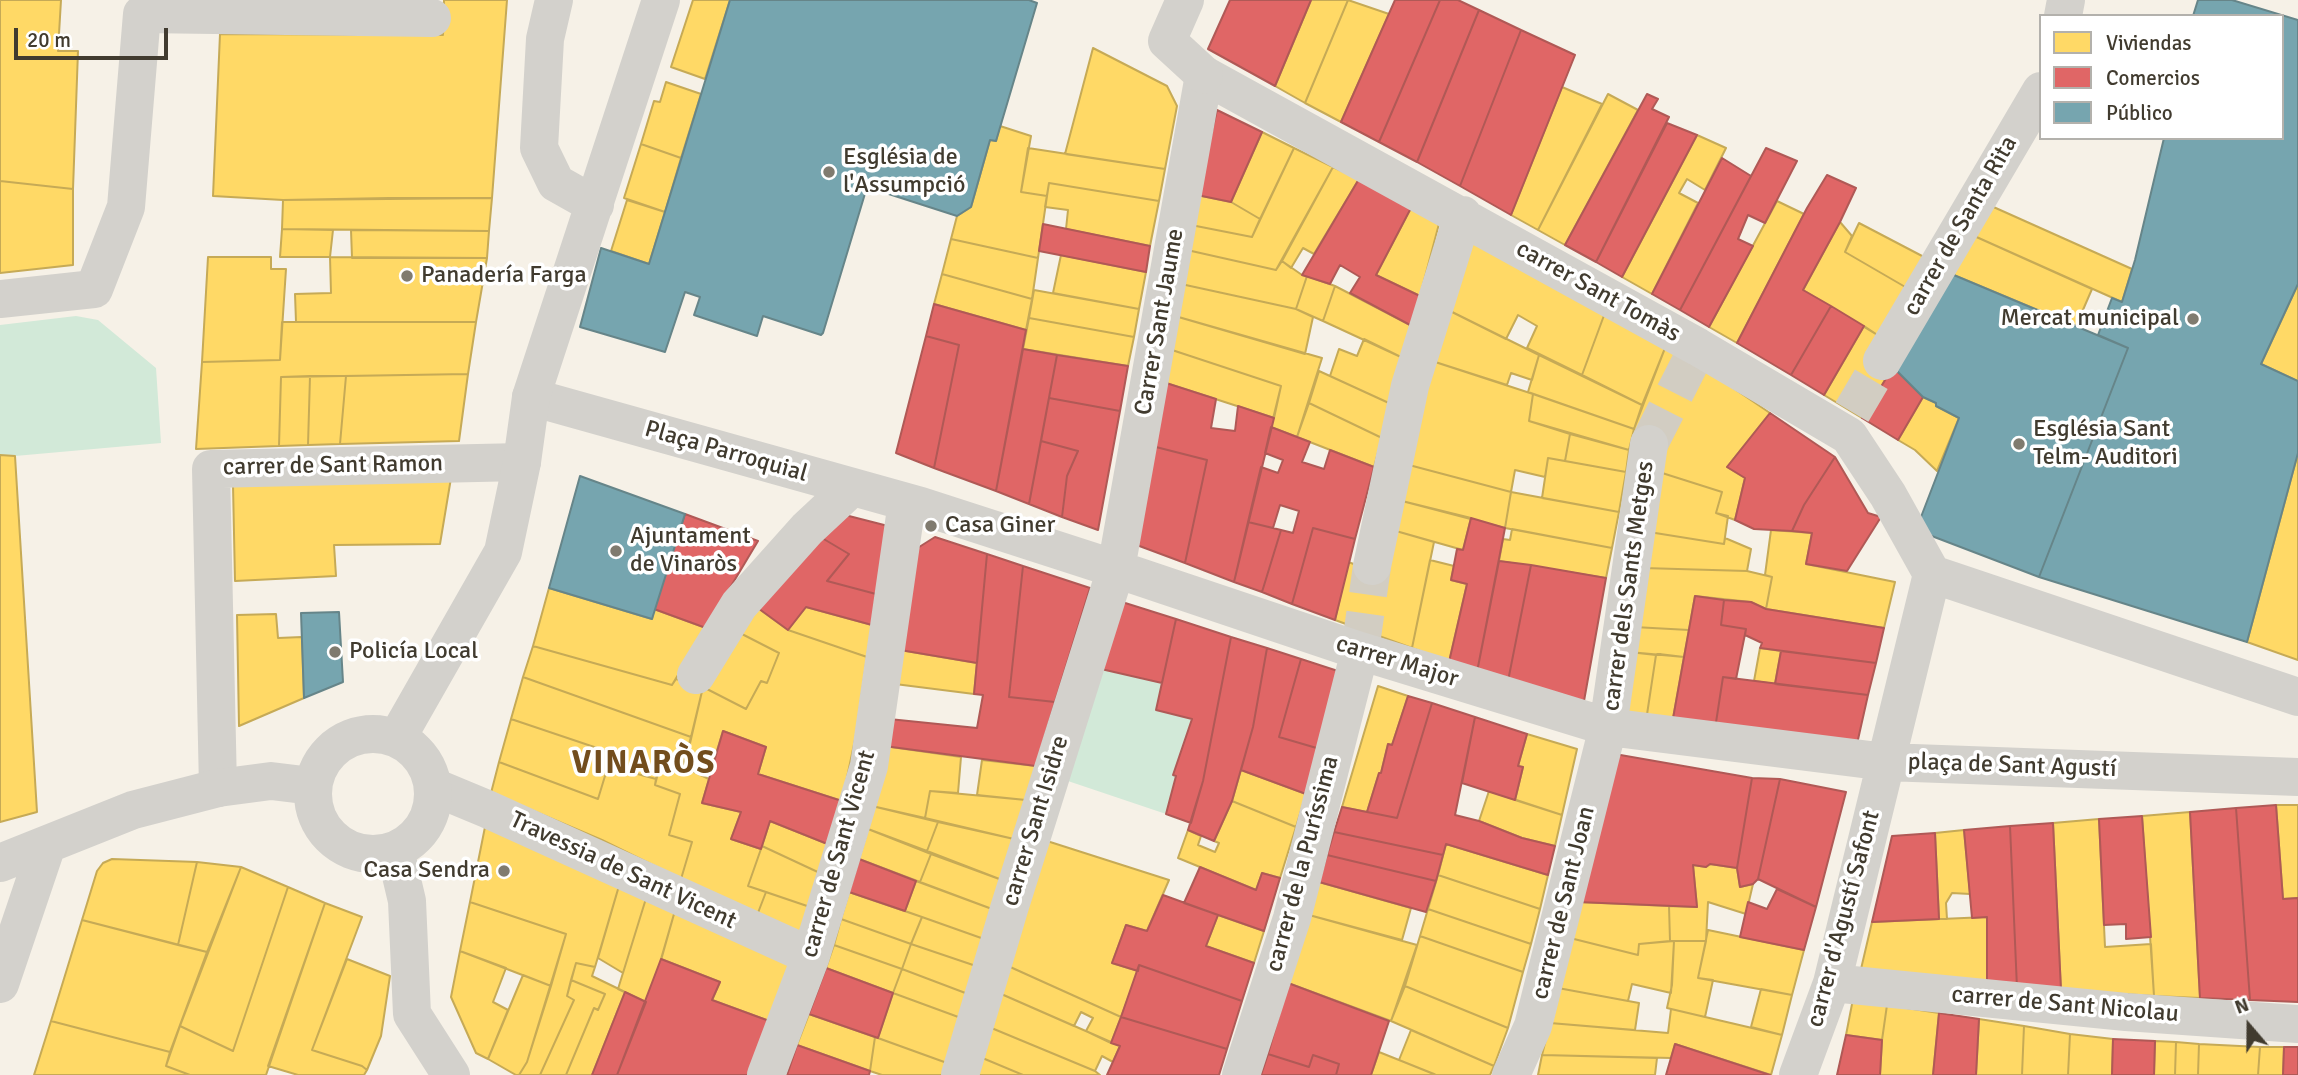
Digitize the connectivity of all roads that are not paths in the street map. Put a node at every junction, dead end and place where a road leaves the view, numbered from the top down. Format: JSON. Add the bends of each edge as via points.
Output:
{"nodes":[{"id":1,"x":554,"y":0,"type":"edge"},
{"id":2,"x":662,"y":0,"type":"edge"},
{"id":3,"x":1185,"y":0,"type":"edge"},
{"id":4,"x":432,"y":18,"type":"dead end"},
{"id":5,"x":1204,"y":75,"type":"junction"},
{"id":6,"x":2039,"y":93,"type":"edge"},
{"id":7,"x":594,"y":205,"type":"junction"},
{"id":8,"x":1463,"y":216,"type":"junction"},
{"id":9,"x":0,"y":299,"type":"edge"},
{"id":10,"x":1882,"y":360,"type":"tunnel mouth"},
{"id":11,"x":531,"y":397,"type":"junction"},
{"id":12,"x":1650,"y":444,"type":"tunnel mouth"},
{"id":13,"x":522,"y":462,"type":"junction"},
{"id":14,"x":852,"y":487,"type":"junction"},
{"id":15,"x":914,"y":504,"type":"junction"},
{"id":16,"x":1372,"y":566,"type":"tunnel mouth"},
{"id":17,"x":1116,"y":569,"type":"junction"},
{"id":18,"x":1932,"y":574,"type":"junction"},
{"id":19,"x":1360,"y":651,"type":"junction"},
{"id":20,"x":696,"y":675,"type":"dead end"},
{"id":21,"x":2298,"y":697,"type":"edge"},
{"id":22,"x":1608,"y":727,"type":"junction"},
{"id":23,"x":397,"y":738,"type":"junction"},
{"id":24,"x":1886,"y":762,"type":"junction"},
{"id":25,"x":2298,"y":777,"type":"edge"},
{"id":26,"x":312,"y":786,"type":"junction"},
{"id":27,"x":433,"y":787,"type":"junction"},
{"id":28,"x":218,"y":788,"type":"junction"},
{"id":29,"x":47,"y":845,"type":"junction"},
{"id":30,"x":395,"y":850,"type":"junction"},
{"id":31,"x":0,"y":863,"type":"edge"},
{"id":32,"x":811,"y":956,"type":"junction"},
{"id":33,"x":1832,"y":983,"type":"junction"},
{"id":34,"x":0,"y":984,"type":"edge"},
{"id":35,"x":2298,"y":1024,"type":"edge"},
{"id":36,"x":451,"y":1075,"type":"edge"},
{"id":37,"x":766,"y":1075,"type":"edge"},
{"id":38,"x":960,"y":1075,"type":"edge"},
{"id":39,"x":1241,"y":1075,"type":"edge"},
{"id":40,"x":1511,"y":1075,"type":"edge"},
{"id":41,"x":1798,"y":1075,"type":"edge"}],
"edges":[{"from":1,"to":7,"type":"street","via":[[545,39],[539,148],[556,183]]},
{"from":2,"to":7,"type":"street"},
{"from":3,"to":5,"type":"street","name":"carrer Sant Tomàs","via":[[1167,41]]},
{"from":4,"to":9,"type":"street","via":[[142,14],[125,207],[94,289]]},
{"from":5,"to":8,"type":"street","name":"carrer Sant Tomàs"},
{"from":5,"to":17,"type":"street","name":"Carrer Sant Jaume"},
{"from":6,"to":10,"type":"street","name":"carrer de Santa Rita"},
{"from":7,"to":11,"type":"street"},
{"from":8,"to":16,"type":"street","via":[[1410,386]]},
{"from":8,"to":18,"type":"street","name":"carrer Sant Tomàs","via":[[1698,347],[1846,422],[1849,436]]},
{"from":11,"to":13,"type":"street"},
{"from":11,"to":14,"type":"street","name":"Plaça Parroquial"},
{"from":12,"to":22,"type":"street","name":"carrer dels Sants Metges"},
{"from":13,"to":23,"type":"street","via":[[503,552]]},
{"from":13,"to":28,"type":"street","name":"carrer de Sant Ramon","via":[[211,468]]},
{"from":14,"to":15,"type":"street","name":"Plaça Parroquial"},
{"from":14,"to":20,"type":"street","via":[[739,605]]},
{"from":15,"to":17,"type":"street","name":"carrer Major"},
{"from":15,"to":32,"type":"street","name":"carrer de Sant Vicent","via":[[869,766]]},
{"from":17,"to":19,"type":"street","name":"carrer Major"},
{"from":17,"to":38,"type":"street","name":"carrer Sant Isidre"},
{"from":18,"to":21,"type":"street"},
{"from":18,"to":24,"type":"street","name":"plaça de Sant Agustí"},
{"from":19,"to":22,"type":"street","name":"carrer Major"},
{"from":19,"to":39,"type":"street","name":"carrer de la Puríssima","via":[[1292,918]]},
{"from":22,"to":24,"type":"street","name":"carrer Major"},
{"from":22,"to":40,"type":"street","name":"carrer de Sant Joan","via":[[1533,1026]]},
{"from":23,"to":26,"type":"street","via":[[373,733],[353,736],[319,764]]},
{"from":23,"to":27,"type":"street","via":[[411,745],[429,769]]},
{"from":24,"to":25,"type":"street","name":"plaça de Sant Agustí"},
{"from":24,"to":33,"type":"street","name":"carrer d'Agustí Safont"},
{"from":26,"to":28,"type":"street","via":[[271,781]]},
{"from":26,"to":30,"type":"street","via":[[314,810],[325,831],[345,847],[361,853]]},
{"from":27,"to":30,"type":"street","via":[[430,816],[420,833]]},
{"from":27,"to":32,"type":"street","name":"Travessia de Sant Vicent"},
{"from":28,"to":29,"type":"street","via":[[133,810]]},
{"from":29,"to":31,"type":"street"},
{"from":29,"to":34,"type":"street"},
{"from":30,"to":36,"type":"street","via":[[407,901],[412,1013]]},
{"from":32,"to":37,"type":"street","name":"carrer de Sant Vicent"},
{"from":33,"to":35,"type":"street","name":"carrer de Sant Nicolau"},
{"from":33,"to":41,"type":"street","name":"carrer d'Agustí Safont"}]}
